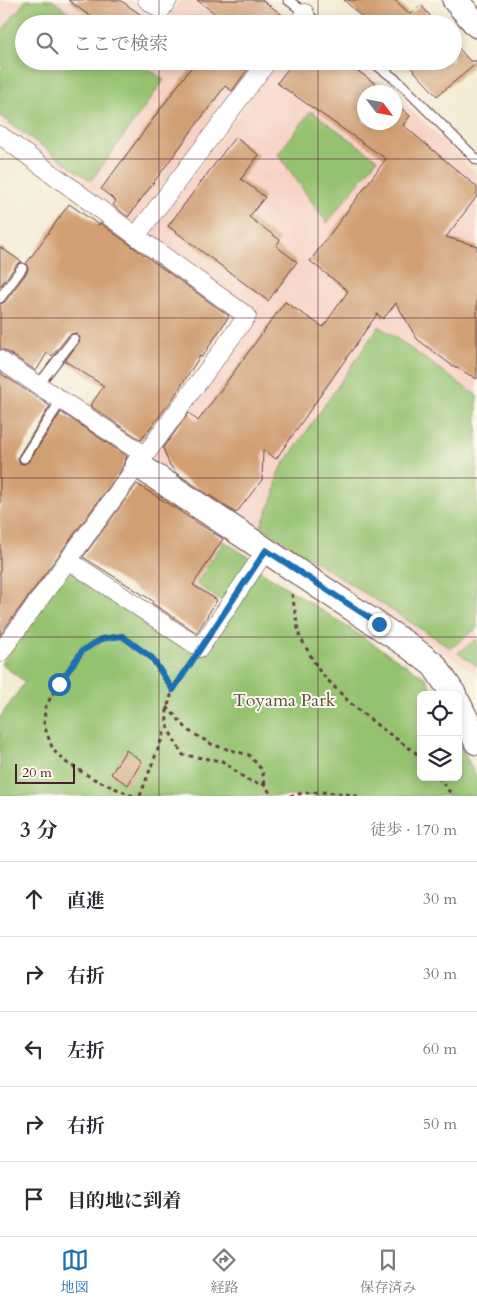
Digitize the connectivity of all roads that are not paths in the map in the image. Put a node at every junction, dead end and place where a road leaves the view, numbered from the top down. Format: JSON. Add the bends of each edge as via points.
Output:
{"nodes":[{"id":1,"x":147,"y":0,"type":"edge"},
{"id":2,"x":168,"y":0,"type":"edge"},
{"id":3,"x":288,"y":0,"type":"edge"},
{"id":4,"x":455,"y":0,"type":"edge"},
{"id":5,"x":299,"y":15,"type":"edge"},
{"id":6,"x":477,"y":25,"type":"edge"},
{"id":7,"x":261,"y":70,"type":"edge"},
{"id":8,"x":383,"y":70,"type":"edge"},
{"id":9,"x":0,"y":135,"type":"edge"},
{"id":10,"x":477,"y":160,"type":"edge"},
{"id":11,"x":136,"y":236,"type":"junction"},
{"id":12,"x":22,"y":268,"type":"dead end"},
{"id":13,"x":0,"y":298,"type":"edge"},
{"id":14,"x":74,"y":339,"type":"dead end"},
{"id":15,"x":0,"y":360,"type":"edge"},
{"id":16,"x":39,"y":384,"type":"junction"},
{"id":17,"x":62,"y":399,"type":"junction"},
{"id":18,"x":24,"y":458,"type":"dead end"},
{"id":19,"x":142,"y":460,"type":"junction"},
{"id":20,"x":266,"y":550,"type":"junction"},
{"id":21,"x":68,"y":560,"type":"junction"},
{"id":22,"x":1,"y":650,"type":"edge"},
{"id":23,"x":451,"y":691,"type":"edge"},
{"id":24,"x":462,"y":711,"type":"edge"},
{"id":25,"x":477,"y":742,"type":"edge"}],
"edges":[{"from":1,"to":2,"type":"street","via":[[161,10]]},
{"from":3,"to":5,"type":"lane"},
{"from":4,"to":6,"type":"street"},
{"from":7,"to":11,"type":"street"},
{"from":8,"to":10,"type":"lane"},
{"from":9,"to":11,"type":"street"},
{"from":11,"to":19,"type":"street","via":[[247,316]]},
{"from":12,"to":13,"type":"lane"},
{"from":14,"to":16,"type":"lane"},
{"from":15,"to":16,"type":"street"},
{"from":16,"to":17,"type":"street"},
{"from":17,"to":18,"type":"lane"},
{"from":17,"to":19,"type":"street"},
{"from":19,"to":20,"type":"street"},
{"from":19,"to":21,"type":"street"},
{"from":20,"to":21,"type":"street","via":[[200,648]]},
{"from":20,"to":23,"type":"street","via":[[434,665]]},
{"from":21,"to":22,"type":"street"},
{"from":24,"to":25,"type":"street"}]}
